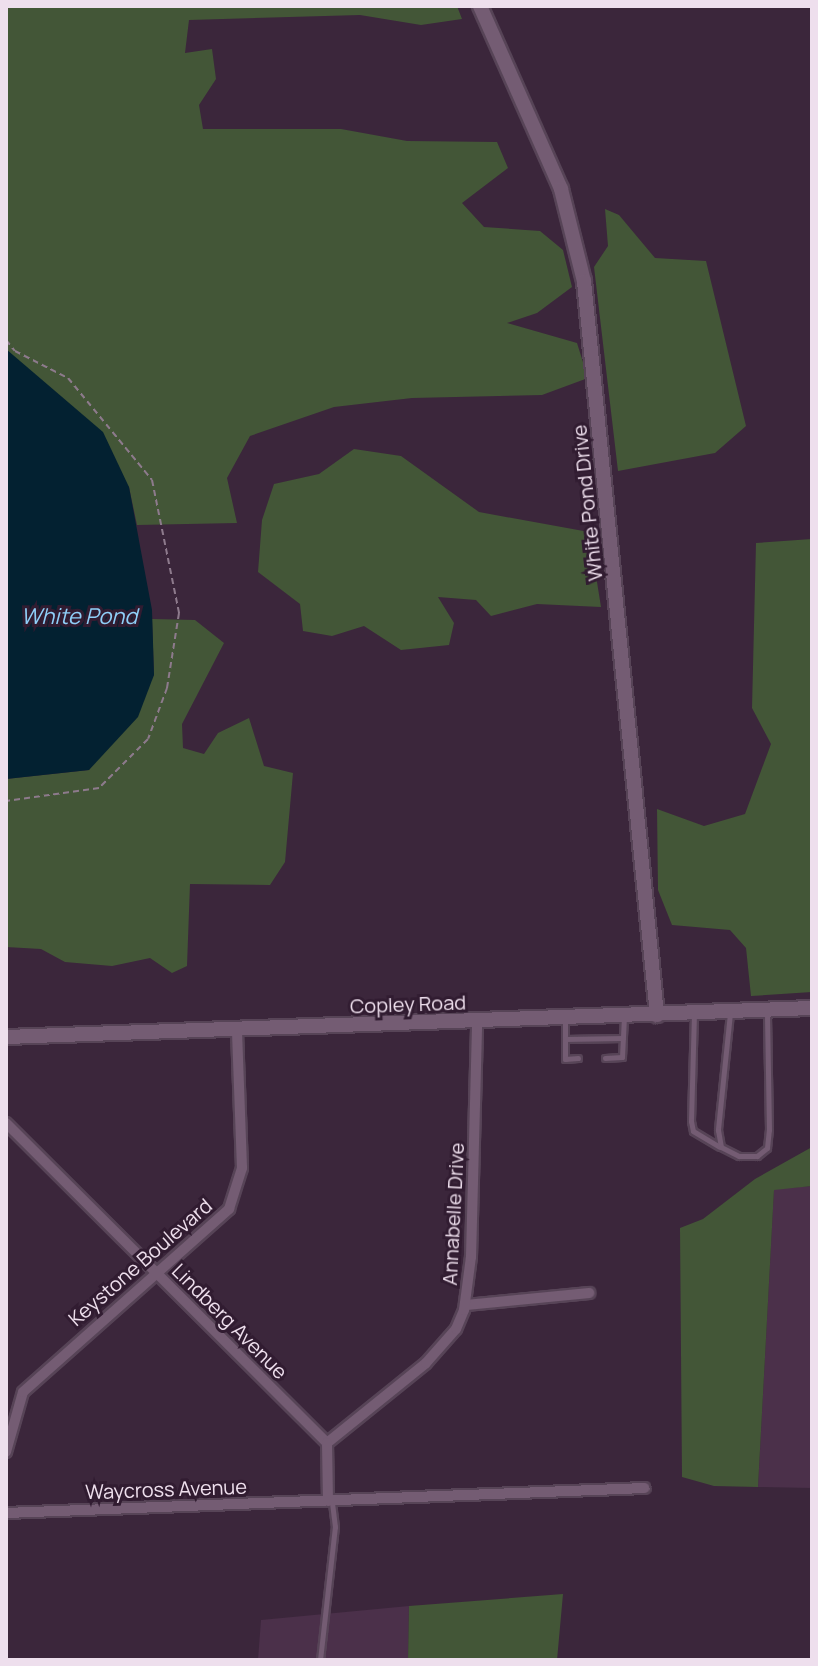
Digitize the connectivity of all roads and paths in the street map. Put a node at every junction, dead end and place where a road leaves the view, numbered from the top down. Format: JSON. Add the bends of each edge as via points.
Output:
{"nodes":[{"id":1,"x":480,"y":6,"type":"edge"},
{"id":2,"x":6,"y":340,"type":"edge"},
{"id":3,"x":6,"y":801,"type":"edge"},
{"id":4,"x":812,"y":1008,"type":"edge"},
{"id":5,"x":767,"y":1010,"type":"junction"},
{"id":6,"x":730,"y":1012,"type":"junction"},
{"id":7,"x":694,"y":1013,"type":"junction"},
{"id":8,"x":657,"y":1015,"type":"junction"},
{"id":9,"x":624,"y":1016,"type":"junction"},
{"id":10,"x":565,"y":1018,"type":"junction"},
{"id":11,"x":477,"y":1022,"type":"junction"},
{"id":12,"x":237,"y":1029,"type":"junction"},
{"id":13,"x":6,"y":1037,"type":"edge"},
{"id":14,"x":623,"y":1038,"type":"junction"},
{"id":15,"x":565,"y":1039,"type":"junction"},
{"id":16,"x":578,"y":1058,"type":"dead end"},
{"id":17,"x":605,"y":1058,"type":"dead end"},
{"id":18,"x":6,"y":1123,"type":"edge"},
{"id":19,"x":721,"y":1147,"type":"junction"},
{"id":20,"x":159,"y":1275,"type":"junction"},
{"id":21,"x":589,"y":1293,"type":"dead end"},
{"id":22,"x":466,"y":1305,"type":"junction"},
{"id":23,"x":327,"y":1443,"type":"junction"},
{"id":24,"x":6,"y":1452,"type":"edge"},
{"id":25,"x":645,"y":1488,"type":"dead end"},
{"id":26,"x":330,"y":1501,"type":"junction"},
{"id":27,"x":6,"y":1513,"type":"edge"},
{"id":28,"x":320,"y":1660,"type":"edge"}],
"edges":[{"from":1,"to":8,"type":"street","name":"White Pond Drive","via":[[561,189],[579,252]]},
{"from":2,"to":3,"type":"path","via":[[15,351],[68,378],[152,480],[179,613],[167,688],[148,739],[99,788]]},
{"from":4,"to":5,"type":"street","name":"Copley Road"},
{"from":5,"to":6,"type":"street","name":"Copley Road"},
{"from":5,"to":19,"type":"lane","via":[[767,1148],[757,1156],[739,1156]]},
{"from":6,"to":7,"type":"street","name":"Copley Road"},
{"from":6,"to":19,"type":"lane","via":[[728,1050],[721,1064]]},
{"from":7,"to":8,"type":"street","name":"Copley Road"},
{"from":7,"to":19,"type":"lane","via":[[693,1131]]},
{"from":8,"to":9,"type":"street","name":"Copley Road"},
{"from":9,"to":10,"type":"street","name":"Copley Road"},
{"from":9,"to":14,"type":"lane"},
{"from":10,"to":11,"type":"street","name":"Copley Road"},
{"from":10,"to":15,"type":"lane"},
{"from":11,"to":12,"type":"street","name":"Copley Road"},
{"from":11,"to":22,"type":"street","name":"Annabelle Drive"},
{"from":12,"to":13,"type":"street","name":"Copley Road"},
{"from":12,"to":20,"type":"street","name":"Keystone Boulevard","via":[[242,1168],[237,1191],[218,1223]]},
{"from":14,"to":15,"type":"lane"},
{"from":14,"to":17,"type":"lane","via":[[622,1057]]},
{"from":15,"to":16,"type":"lane","via":[[565,1059]]},
{"from":18,"to":20,"type":"street","name":"Lindberg Avenue"},
{"from":20,"to":23,"type":"street","name":"Lindberg Avenue"},
{"from":20,"to":24,"type":"street","name":"Keystone Boulevard","via":[[23,1392]]},
{"from":21,"to":22,"type":"street"},
{"from":22,"to":23,"type":"street","name":"Annabelle Drive","via":[[456,1329],[426,1363]]},
{"from":23,"to":26,"type":"street"},
{"from":25,"to":26,"type":"street","name":"Waycross Avenue"},
{"from":26,"to":27,"type":"street","name":"Waycross Avenue"},
{"from":26,"to":28,"type":"lane","via":[[334,1538],[321,1615]]}]}
